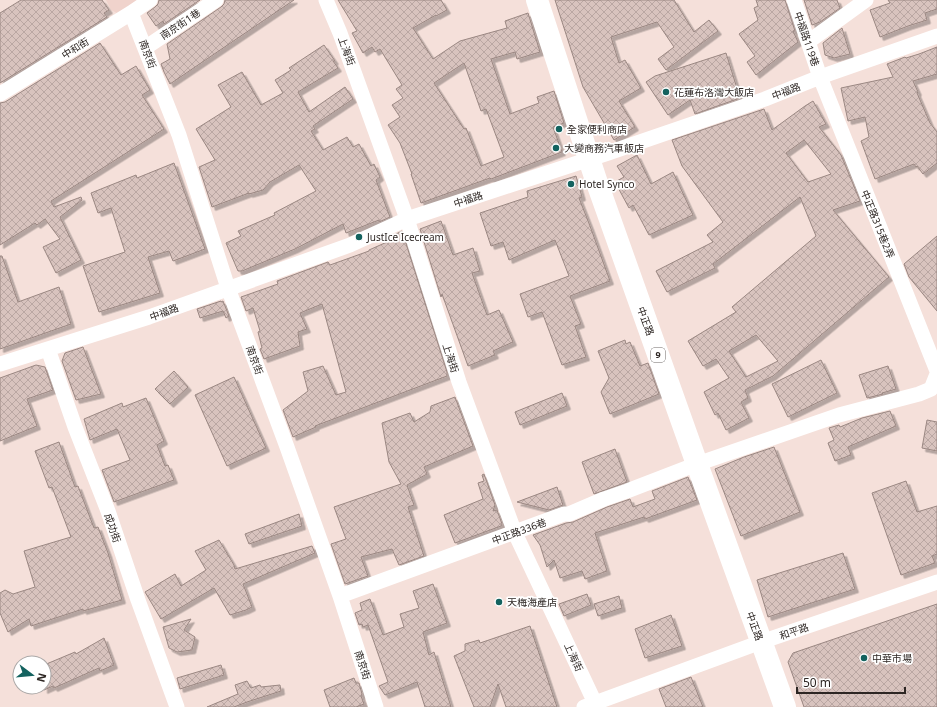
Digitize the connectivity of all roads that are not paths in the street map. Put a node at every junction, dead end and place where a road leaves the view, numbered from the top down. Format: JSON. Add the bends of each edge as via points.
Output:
{"nodes":[{"id":1,"x":150,"y":0,"type":"edge"},
{"id":2,"x":216,"y":0,"type":"edge"},
{"id":3,"x":326,"y":0,"type":"edge"},
{"id":4,"x":537,"y":0,"type":"edge"},
{"id":5,"x":794,"y":0,"type":"edge"},
{"id":6,"x":866,"y":0,"type":"edge"},
{"id":7,"x":132,"y":13,"type":"junction"},
{"id":8,"x":937,"y":36,"type":"edge"},
{"id":9,"x":808,"y":42,"type":"junction"},
{"id":10,"x":145,"y":48,"type":"junction"},
{"id":11,"x":820,"y":77,"type":"junction"},
{"id":12,"x":0,"y":94,"type":"edge"},
{"id":13,"x":589,"y":160,"type":"junction"},
{"id":14,"x":407,"y":218,"type":"junction"},
{"id":15,"x":228,"y":288,"type":"junction"},
{"id":16,"x":48,"y":349,"type":"junction"},
{"id":17,"x":0,"y":364,"type":"edge"},
{"id":18,"x":937,"y":371,"type":"edge"},
{"id":19,"x":937,"y":374,"type":"edge"},
{"id":20,"x":697,"y":464,"type":"junction"},
{"id":21,"x":515,"y":533,"type":"junction"},
{"id":22,"x":937,"y":582,"type":"edge"},
{"id":23,"x":340,"y":596,"type":"junction"},
{"id":24,"x":761,"y":642,"type":"junction"},
{"id":25,"x":592,"y":706,"type":"edge"},
{"id":26,"x":177,"y":707,"type":"edge"},
{"id":27,"x":376,"y":707,"type":"edge"},
{"id":28,"x":785,"y":707,"type":"edge"}],
"edges":[{"from":1,"to":7,"type":"street","name":"中和街"},
{"from":2,"to":10,"type":"street","name":"南京街1巷"},
{"from":3,"to":14,"type":"street","name":"上海街"},
{"from":4,"to":13,"type":"main road","name":"中正路","number":"9"},
{"from":5,"to":9,"type":"street","name":"中福路119巷"},
{"from":6,"to":9,"type":"street"},
{"from":7,"to":10,"type":"street","name":"南京街"},
{"from":7,"to":12,"type":"street","name":"中和街"},
{"from":8,"to":11,"type":"street","name":"中福路"},
{"from":9,"to":11,"type":"street","name":"中福路119巷"},
{"from":10,"to":15,"type":"street","name":"南京街","via":[[179,135]]},
{"from":11,"to":13,"type":"street","name":"中福路","via":[[765,99]]},
{"from":11,"to":18,"type":"street","name":"中正路315巷2弄"},
{"from":13,"to":14,"type":"street","name":"中福路"},
{"from":13,"to":20,"type":"main road","name":"中正路","number":"9"},
{"from":14,"to":15,"type":"street","name":"中福路","via":[[350,245]]},
{"from":14,"to":21,"type":"street","name":"上海街","via":[[459,382]]},
{"from":15,"to":16,"type":"street","name":"中福路","via":[[149,317]]},
{"from":15,"to":23,"type":"street","name":"南京街"},
{"from":16,"to":17,"type":"street","name":"中福路"},
{"from":16,"to":26,"type":"street","name":"成功街"},
{"from":19,"to":20,"type":"street","name":"中正路336巷","via":[[931,389],[919,394],[839,415]]},
{"from":20,"to":21,"type":"street","name":"中正路336巷"},
{"from":20,"to":24,"type":"main road","name":"中正路","number":"9"},
{"from":21,"to":23,"type":"street","name":"中正路336巷"},
{"from":21,"to":25,"type":"street","name":"上海街"},
{"from":22,"to":24,"type":"street","name":"和平路"},
{"from":23,"to":27,"type":"street","name":"南京街"},
{"from":24,"to":25,"type":"street","name":"和平路"},
{"from":24,"to":28,"type":"main road","name":"中正路","number":"9"}]}
